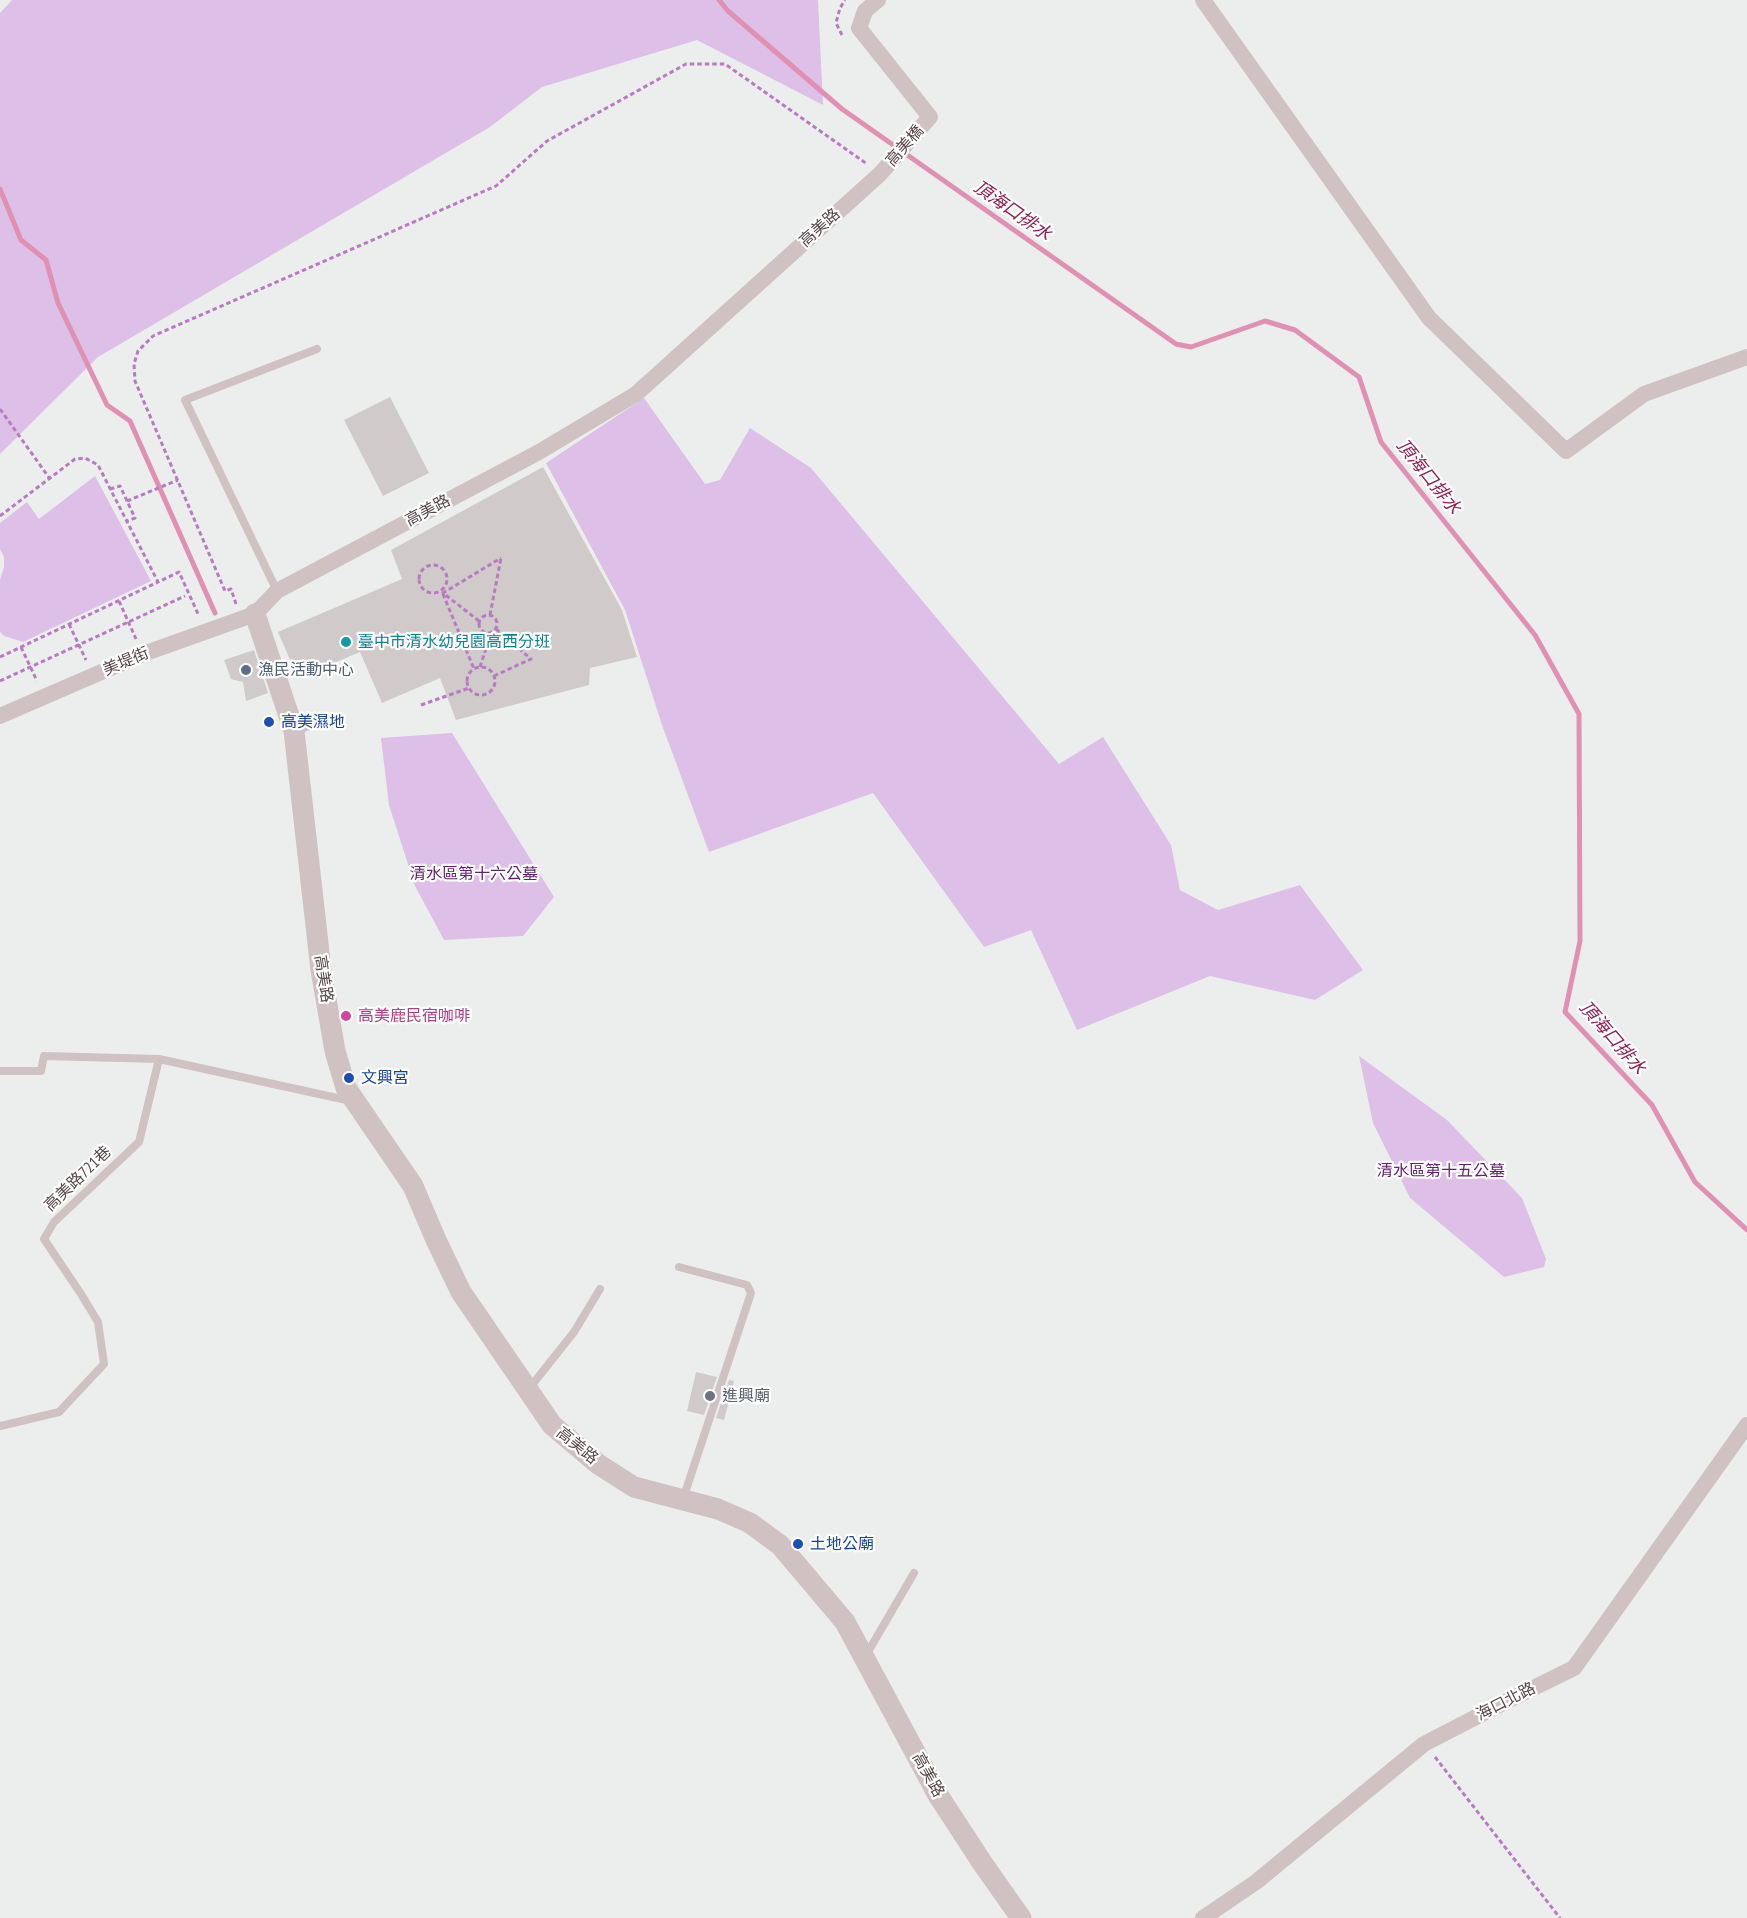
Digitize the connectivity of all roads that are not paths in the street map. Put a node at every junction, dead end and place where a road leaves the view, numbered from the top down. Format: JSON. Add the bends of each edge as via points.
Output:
{"nodes":[{"id":1,"x":878,"y":0,"type":"edge"},
{"id":2,"x":1203,"y":0,"type":"edge"},
{"id":3,"x":875,"y":170,"type":"joint"},
{"id":4,"x":317,"y":349,"type":"dead end"},
{"id":5,"x":1747,"y":357,"type":"edge"},
{"id":6,"x":277,"y":591,"type":"junction"},
{"id":7,"x":246,"y":610,"type":"junction"},
{"id":8,"x":0,"y":716,"type":"edge"},
{"id":9,"x":334,"y":717,"type":"dead end"},
{"id":10,"x":294,"y":731,"type":"junction"},
{"id":11,"x":159,"y":1059,"type":"junction"},
{"id":12,"x":0,"y":1071,"type":"edge"},
{"id":13,"x":356,"y":1102,"type":"junction"},
{"id":14,"x":679,"y":1267,"type":"dead end"},
{"id":15,"x":600,"y":1289,"type":"dead end"},
{"id":16,"x":528,"y":1390,"type":"junction"},
{"id":17,"x":1747,"y":1425,"type":"edge"},
{"id":18,"x":0,"y":1426,"type":"edge"},
{"id":19,"x":683,"y":1500,"type":"junction"},
{"id":20,"x":914,"y":1574,"type":"dead end"},
{"id":21,"x":865,"y":1657,"type":"junction"},
{"id":22,"x":1021,"y":1918,"type":"edge"},
{"id":23,"x":1203,"y":1918,"type":"edge"}],
"edges":[{"from":1,"to":3,"type":"street","name":"高美橋","via":[[865,10],[859,28],[930,117]]},
{"from":2,"to":5,"type":"street","via":[[1429,318],[1566,451],[1644,394]]},
{"from":3,"to":6,"type":"street","name":"高美路","via":[[636,394],[539,452]]},
{"from":4,"to":6,"type":"lane","via":[[185,400]]},
{"from":6,"to":7,"type":"street","name":"高美路"},
{"from":7,"to":8,"type":"street","name":"美堤街","via":[[205,632],[143,654]]},
{"from":7,"to":10,"type":"street","name":"高美路"},
{"from":9,"to":10,"type":"lane"},
{"from":10,"to":13,"type":"street","name":"高美路","via":[[321,970],[335,1051],[346,1088]]},
{"from":11,"to":12,"type":"lane","via":[[44,1056],[41,1071]]},
{"from":11,"to":13,"type":"lane"},
{"from":11,"to":18,"type":"lane","name":"高美路721巷","via":[[139,1142],[54,1222],[44,1239],[98,1322],[104,1364],[59,1412]]},
{"from":13,"to":16,"type":"street","name":"高美路","via":[[413,1186],[461,1292]]},
{"from":14,"to":19,"type":"lane","via":[[747,1284],[751,1293]]},
{"from":15,"to":16,"type":"lane","via":[[574,1332]]},
{"from":16,"to":19,"type":"street","name":"高美路","via":[[552,1425],[598,1464],[634,1487]]},
{"from":17,"to":23,"type":"street","name":"海口北路","via":[[1574,1668],[1424,1744],[1256,1882]]},
{"from":19,"to":21,"type":"street","name":"高美路","via":[[750,1523],[780,1545],[845,1622]]},
{"from":20,"to":21,"type":"lane"},
{"from":21,"to":22,"type":"street","name":"高美路","via":[[938,1795]]}]}
